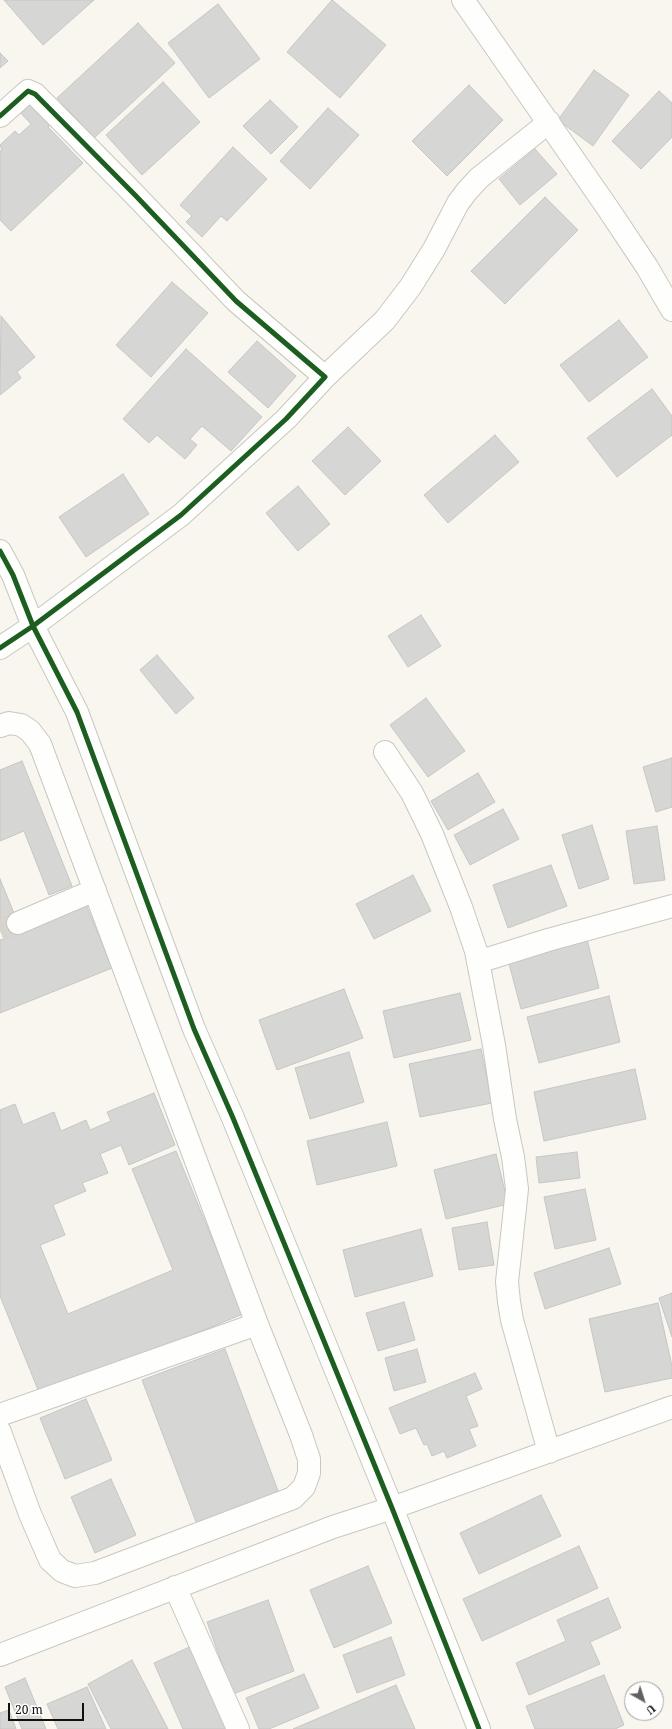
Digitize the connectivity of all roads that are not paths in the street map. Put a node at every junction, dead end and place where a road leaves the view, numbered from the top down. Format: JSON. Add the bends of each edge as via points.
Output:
{"nodes":[{"id":1,"x":463,"y":0,"type":"edge"},
{"id":2,"x":0,"y":116,"type":"edge"},
{"id":3,"x":549,"y":122,"type":"junction"},
{"id":4,"x":672,"y":310,"type":"edge"},
{"id":5,"x":325,"y":377,"type":"junction"},
{"id":6,"x":0,"y":551,"type":"edge"},
{"id":7,"x":33,"y":626,"type":"junction"},
{"id":8,"x":0,"y":648,"type":"edge"},
{"id":9,"x":0,"y":726,"type":"edge"},
{"id":10,"x":385,"y":752,"type":"dead end"},
{"id":11,"x":95,"y":890,"type":"junction"},
{"id":12,"x":672,"y":906,"type":"edge"},
{"id":13,"x":6,"y":928,"type":"tunnel mouth"},
{"id":14,"x":478,"y":962,"type":"junction"},
{"id":15,"x":257,"y":1324,"type":"junction"},
{"id":16,"x":672,"y":1407,"type":"edge"},
{"id":17,"x":0,"y":1415,"type":"edge"},
{"id":18,"x":0,"y":1432,"type":"edge"},
{"id":19,"x":549,"y":1452,"type":"junction"},
{"id":20,"x":392,"y":1508,"type":"junction"},
{"id":21,"x":175,"y":1587,"type":"junction"},
{"id":22,"x":0,"y":1655,"type":"edge"},
{"id":23,"x":238,"y":1729,"type":"edge"},
{"id":24,"x":479,"y":1729,"type":"edge"}],
"edges":[{"from":1,"to":3,"type":"street"},
{"from":2,"to":5,"type":"street","via":[[28,91],[35,94],[236,301]]},
{"from":3,"to":4,"type":"street","via":[[647,267]]},
{"from":3,"to":5,"type":"street","via":[[479,178],[467,191],[411,286],[385,320]]},
{"from":5,"to":7,"type":"street","via":[[286,419],[181,515]]},
{"from":6,"to":7,"type":"street"},
{"from":7,"to":8,"type":"street"},
{"from":7,"to":20,"type":"street","via":[[77,712],[194,1029],[233,1118]]},
{"from":9,"to":11,"type":"street","via":[[9,723],[21,725],[30,731],[40,744]]},
{"from":10,"to":14,"type":"street","via":[[412,793],[432,834],[461,907]]},
{"from":11,"to":13,"type":"street"},
{"from":11,"to":15,"type":"street"},
{"from":12,"to":14,"type":"street"},
{"from":14,"to":19,"type":"street","via":[[517,1190],[507,1282],[509,1302]]},
{"from":15,"to":17,"type":"street"},
{"from":15,"to":18,"type":"street","via":[[309,1459],[309,1473],[304,1487],[293,1498],[95,1573],[75,1576],[62,1571],[50,1560]]},
{"from":16,"to":19,"type":"street"},
{"from":19,"to":20,"type":"street"},
{"from":20,"to":21,"type":"street","via":[[332,1527]]},
{"from":20,"to":24,"type":"street"},
{"from":21,"to":22,"type":"street"},
{"from":21,"to":23,"type":"street"}]}
